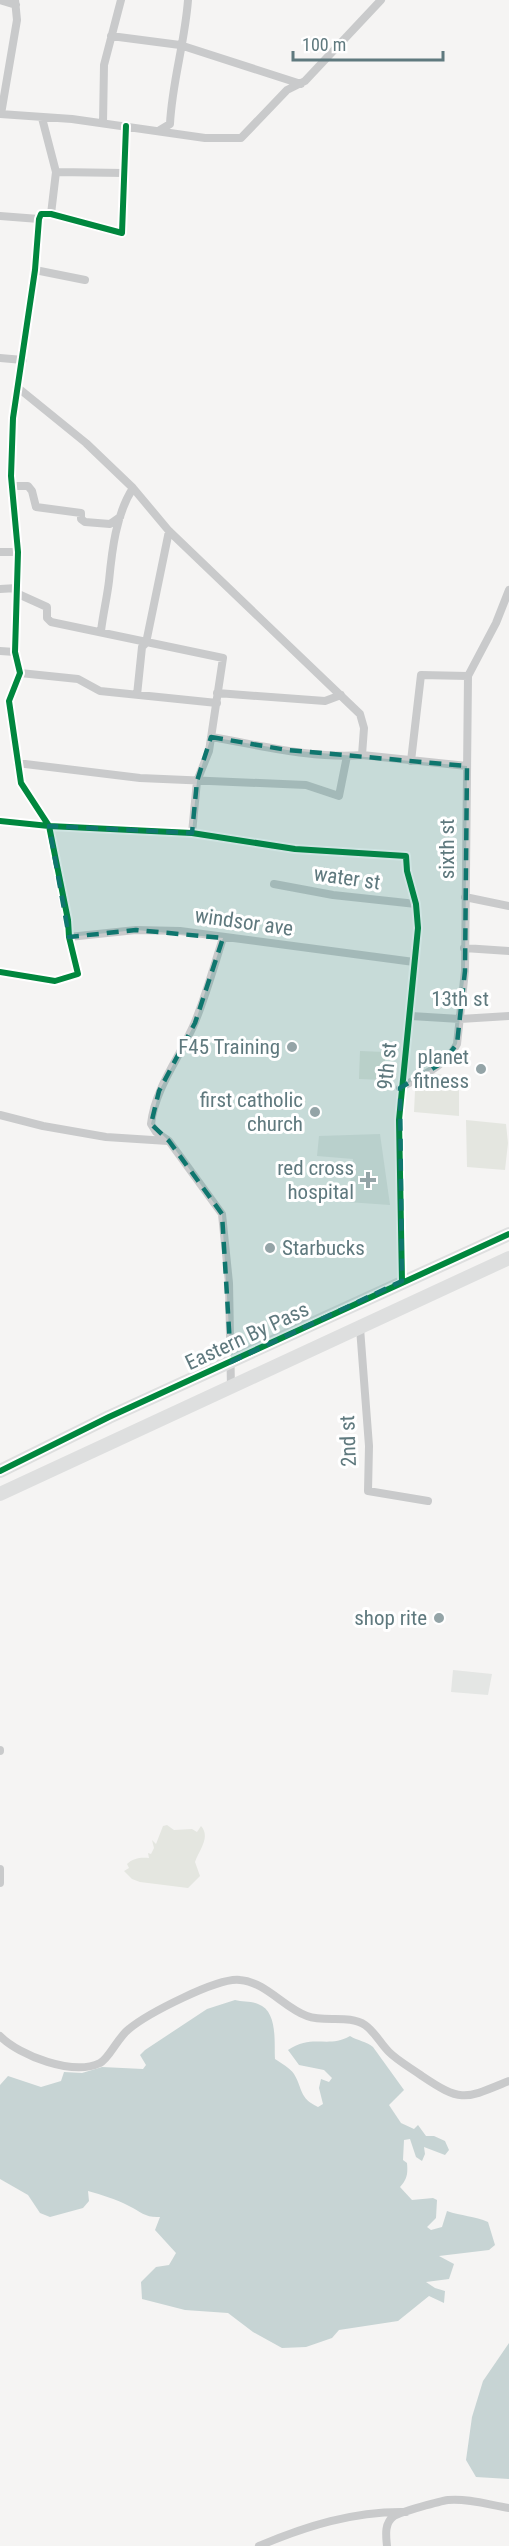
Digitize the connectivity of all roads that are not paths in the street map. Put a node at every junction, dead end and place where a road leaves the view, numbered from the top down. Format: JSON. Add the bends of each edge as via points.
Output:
{"nodes":[{"id":1,"x":0,"y":0,"type":"edge"},
{"id":2,"x":121,"y":0,"type":"edge"},
{"id":3,"x":188,"y":0,"type":"edge"},
{"id":4,"x":381,"y":0,"type":"edge"},
{"id":5,"x":16,"y":2,"type":"edge"},
{"id":6,"x":111,"y":36,"type":"junction"},
{"id":7,"x":180,"y":45,"type":"junction"},
{"id":8,"x":301,"y":84,"type":"junction"},
{"id":9,"x":1,"y":114,"type":"edge"},
{"id":10,"x":42,"y":118,"type":"junction"},
{"id":11,"x":103,"y":123,"type":"junction"},
{"id":12,"x":126,"y":126,"type":"junction"},
{"id":13,"x":160,"y":130,"type":"junction"},
{"id":14,"x":56,"y":172,"type":"junction"},
{"id":15,"x":124,"y":174,"type":"junction"},
{"id":16,"x":51,"y":214,"type":"junction"},
{"id":17,"x":0,"y":216,"type":"edge"},
{"id":18,"x":39,"y":219,"type":"junction"},
{"id":19,"x":35,"y":270,"type":"junction"},
{"id":20,"x":85,"y":280,"type":"dead end"},
{"id":21,"x":0,"y":358,"type":"edge"},
{"id":22,"x":23,"y":360,"type":"junction"},
{"id":23,"x":17,"y":387,"type":"junction"},
{"id":24,"x":11,"y":486,"type":"junction"},
{"id":25,"x":133,"y":488,"type":"junction"},
{"id":26,"x":120,"y":517,"type":"junction"},
{"id":27,"x":169,"y":531,"type":"junction"},
{"id":28,"x":0,"y":552,"type":"edge"},
{"id":29,"x":18,"y":552,"type":"junction"},
{"id":30,"x":0,"y":589,"type":"edge"},
{"id":31,"x":16,"y":590,"type":"junction"},
{"id":32,"x":509,"y":590,"type":"edge"},
{"id":33,"x":101,"y":631,"type":"junction"},
{"id":34,"x":146,"y":643,"type":"junction"},
{"id":35,"x":0,"y":651,"type":"edge"},
{"id":36,"x":15,"y":652,"type":"junction"},
{"id":37,"x":20,"y":673,"type":"junction"},
{"id":38,"x":468,"y":676,"type":"junction"},
{"id":39,"x":217,"y":693,"type":"junction"},
{"id":40,"x":137,"y":695,"type":"junction"},
{"id":41,"x":341,"y":695,"type":"junction"},
{"id":42,"x":217,"y":703,"type":"junction"},
{"id":43,"x":211,"y":737,"type":"junction"},
{"id":44,"x":362,"y":755,"type":"junction"},
{"id":45,"x":347,"y":756,"type":"junction"},
{"id":46,"x":411,"y":760,"type":"junction"},
{"id":47,"x":17,"y":763,"type":"junction"},
{"id":48,"x":467,"y":766,"type":"junction"},
{"id":49,"x":197,"y":781,"type":"junction"},
{"id":50,"x":0,"y":821,"type":"edge"},
{"id":51,"x":49,"y":826,"type":"junction"},
{"id":52,"x":192,"y":833,"type":"junction"},
{"id":53,"x":274,"y":884,"type":"dead end"},
{"id":54,"x":465,"y":897,"type":"junction"},
{"id":55,"x":416,"y":904,"type":"junction"},
{"id":56,"x":509,"y":906,"type":"edge"},
{"id":57,"x":69,"y":937,"type":"junction"},
{"id":58,"x":223,"y":938,"type":"junction"},
{"id":59,"x":464,"y":948,"type":"junction"},
{"id":60,"x":509,"y":951,"type":"edge"},
{"id":61,"x":414,"y":962,"type":"junction"},
{"id":62,"x":0,"y":972,"type":"edge"},
{"id":63,"x":411,"y":1016,"type":"junction"},
{"id":64,"x":509,"y":1016,"type":"edge"},
{"id":65,"x":460,"y":1019,"type":"junction"},
{"id":66,"x":400,"y":1088,"type":"junction"},
{"id":67,"x":0,"y":1115,"type":"edge"},
{"id":68,"x":169,"y":1141,"type":"junction"},
{"id":69,"x":509,"y":1234,"type":"edge"},
{"id":70,"x":509,"y":1258,"type":"edge"},
{"id":71,"x":402,"y":1281,"type":"junction"},
{"id":72,"x":360,"y":1329,"type":"junction"},
{"id":73,"x":231,"y":1362,"type":"junction"},
{"id":74,"x":231,"y":1388,"type":"junction"},
{"id":75,"x":0,"y":1471,"type":"edge"},
{"id":76,"x":0,"y":1494,"type":"edge"},
{"id":77,"x":428,"y":1501,"type":"dead end"},
{"id":78,"x":0,"y":1869,"type":"edge"},
{"id":79,"x":0,"y":1883,"type":"edge"},
{"id":80,"x":0,"y":2036,"type":"edge"},
{"id":81,"x":509,"y":2081,"type":"edge"},
{"id":82,"x":509,"y":2508,"type":"edge"},
{"id":83,"x":406,"y":2512,"type":"junction"},
{"id":84,"x":259,"y":2546,"type":"edge"},
{"id":85,"x":387,"y":2546,"type":"edge"}],
"edges":[{"from":1,"to":5,"type":"street"},
{"from":2,"to":6,"type":"street"},
{"from":3,"to":7,"type":"street","via":[[186,31]]},
{"from":4,"to":8,"type":"street"},
{"from":5,"to":9,"type":"street","via":[[17,20]]},
{"from":6,"to":7,"type":"street"},
{"from":6,"to":11,"type":"street","via":[[104,65]]},
{"from":7,"to":8,"type":"street"},
{"from":7,"to":13,"type":"street","via":[[170,124]]},
{"from":8,"to":13,"type":"street","via":[[287,90],[241,138],[205,138]]},
{"from":9,"to":10,"type":"street"},
{"from":10,"to":11,"type":"street"},
{"from":10,"to":14,"type":"street"},
{"from":11,"to":12,"type":"street"},
{"from":12,"to":13,"type":"street"},
{"from":12,"to":15,"type":"street"},
{"from":14,"to":15,"type":"street"},
{"from":14,"to":16,"type":"street"},
{"from":15,"to":16,"type":"street","via":[[122,233]]},
{"from":16,"to":18,"type":"street","via":[[41,214]]},
{"from":17,"to":18,"type":"street"},
{"from":18,"to":19,"type":"street"},
{"from":19,"to":20,"type":"street"},
{"from":19,"to":22,"type":"street"},
{"from":21,"to":22,"type":"street"},
{"from":22,"to":23,"type":"street"},
{"from":23,"to":24,"type":"street"},
{"from":23,"to":25,"type":"street","via":[[86,443]]},
{"from":24,"to":26,"type":"street","via":[[28,486],[36,507],[81,513],[85,522],[110,524]]},
{"from":24,"to":29,"type":"street"},
{"from":25,"to":26,"type":"street","via":[[122,505]]},
{"from":25,"to":27,"type":"street"},
{"from":26,"to":33,"type":"street","via":[[111,547]]},
{"from":27,"to":34,"type":"street"},
{"from":27,"to":41,"type":"street"},
{"from":28,"to":29,"type":"street"},
{"from":29,"to":31,"type":"street"},
{"from":30,"to":31,"type":"street"},
{"from":31,"to":33,"type":"street","via":[[47,606],[51,622]]},
{"from":31,"to":36,"type":"street"},
{"from":32,"to":38,"type":"street","name":"sixth st"},
{"from":33,"to":34,"type":"street"},
{"from":34,"to":39,"type":"street","via":[[223,658]]},
{"from":34,"to":40,"type":"street","via":[[142,647]]},
{"from":35,"to":36,"type":"street"},
{"from":36,"to":37,"type":"street"},
{"from":37,"to":40,"type":"street","via":[[78,679],[100,691]]},
{"from":37,"to":47,"type":"street","via":[[9,701]]},
{"from":38,"to":46,"type":"street","via":[[421,675]]},
{"from":38,"to":48,"type":"street","name":"sixth st"},
{"from":39,"to":41,"type":"street","via":[[325,701]]},
{"from":39,"to":42,"type":"street"},
{"from":40,"to":42,"type":"street"},
{"from":41,"to":44,"type":"street","via":[[360,714],[364,728]]},
{"from":42,"to":43,"type":"street"},
{"from":43,"to":45,"type":"street"},
{"from":43,"to":49,"type":"street","via":[[210,752]]},
{"from":44,"to":45,"type":"street"},
{"from":44,"to":46,"type":"street"},
{"from":45,"to":49,"type":"street","via":[[339,796],[306,785]]},
{"from":46,"to":48,"type":"street"},
{"from":47,"to":49,"type":"street"},
{"from":47,"to":51,"type":"street","via":[[21,783]]},
{"from":48,"to":54,"type":"street","name":"sixth st"},
{"from":49,"to":52,"type":"street"},
{"from":50,"to":51,"type":"street"},
{"from":51,"to":52,"type":"street"},
{"from":51,"to":57,"type":"street"},
{"from":52,"to":55,"type":"street","name":"9th st","via":[[295,849],[406,856]]},
{"from":53,"to":55,"type":"street","name":"water st"},
{"from":54,"to":56,"type":"street"},
{"from":54,"to":59,"type":"street","name":"sixth st"},
{"from":55,"to":61,"type":"street","name":"9th st"},
{"from":57,"to":58,"type":"street","name":"windsor ave","via":[[136,930],[180,931]]},
{"from":57,"to":62,"type":"street","via":[[78,974],[55,981]]},
{"from":58,"to":61,"type":"street","name":"windsor ave"},
{"from":58,"to":68,"type":"street","via":[[195,1023],[152,1112],[151,1124]]},
{"from":59,"to":60,"type":"street"},
{"from":59,"to":65,"type":"street","name":"sixth st"},
{"from":61,"to":63,"type":"street","name":"9th st"},
{"from":63,"to":65,"type":"street","name":"13th st"},
{"from":63,"to":66,"type":"street","name":"9th st"},
{"from":64,"to":65,"type":"street","name":"13th st"},
{"from":65,"to":66,"type":"street","name":"sixth st","via":[[452,1054]]},
{"from":66,"to":71,"type":"street","name":"9th st"},
{"from":67,"to":68,"type":"street","via":[[106,1137]]},
{"from":68,"to":73,"type":"street","via":[[222,1214]]},
{"from":69,"to":71,"type":"main road","name":"Eastern By Pass"},
{"from":70,"to":72,"type":"main road","name":"Eastern By Pass"},
{"from":71,"to":73,"type":"main road","name":"Eastern By Pass"},
{"from":72,"to":74,"type":"main road","name":"Eastern By Pass"},
{"from":72,"to":77,"type":"street","name":"2nd st","via":[[369,1446],[368,1491]]},
{"from":73,"to":74,"type":"street"},
{"from":73,"to":75,"type":"main road","name":"Eastern By Pass"},
{"from":74,"to":76,"type":"main road","name":"Eastern By Pass"},
{"from":78,"to":79,"type":"street"},
{"from":80,"to":81,"type":"street","via":[[40,2060],[66,2067],[99,2064],[129,2028],[205,1988],[238,1979],[315,2019],[362,2022],[393,2056],[451,2095],[467,2096]]},
{"from":82,"to":83,"type":"street","via":[[449,2500]]},
{"from":83,"to":84,"type":"street","via":[[341,2517]]},
{"from":83,"to":85,"type":"street","via":[[388,2523]]}]}
